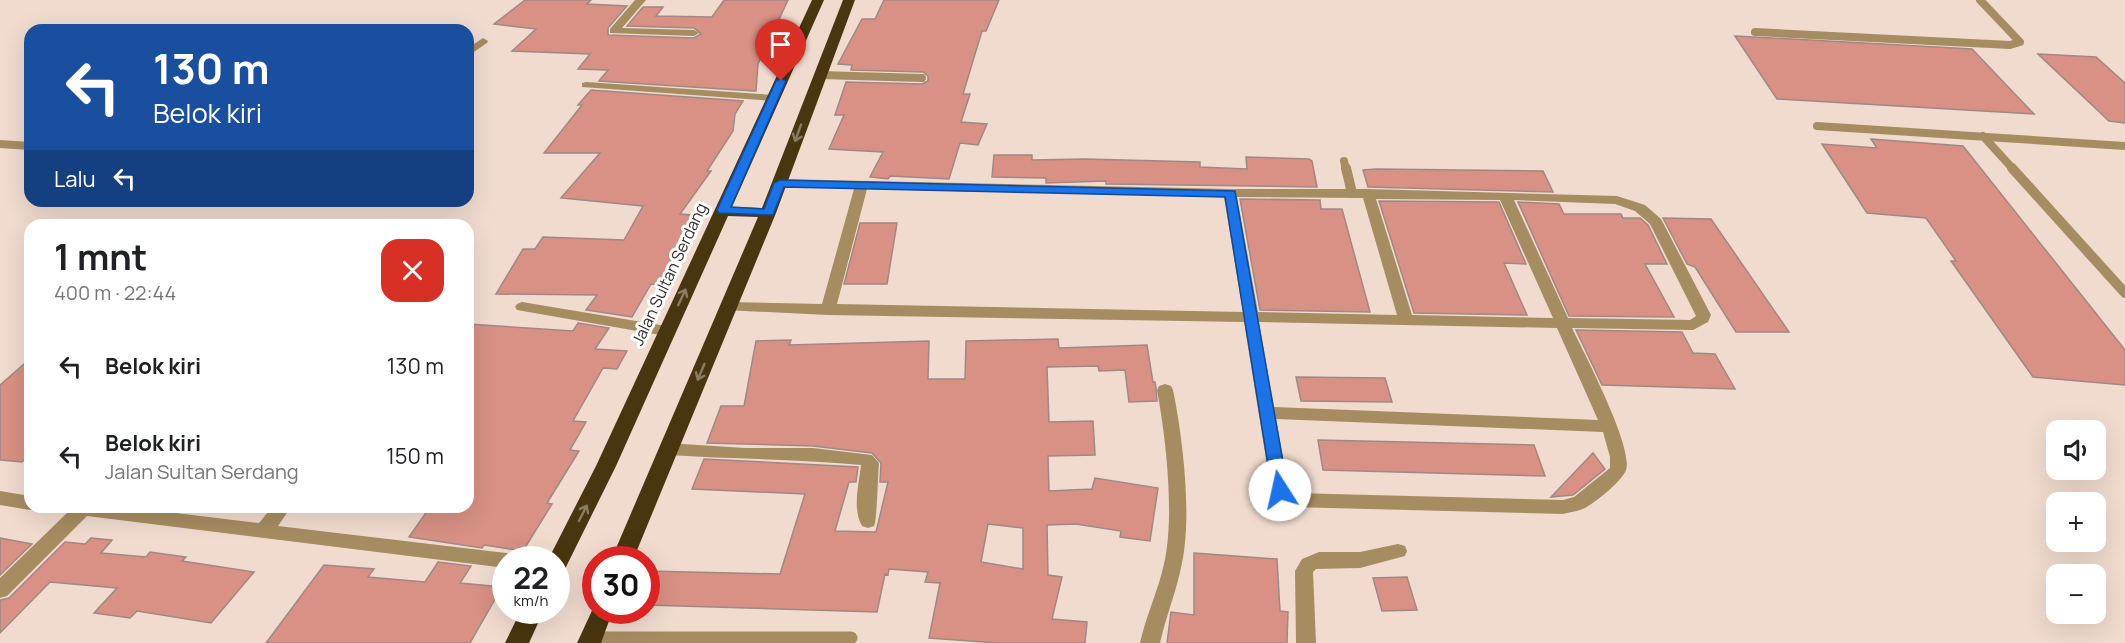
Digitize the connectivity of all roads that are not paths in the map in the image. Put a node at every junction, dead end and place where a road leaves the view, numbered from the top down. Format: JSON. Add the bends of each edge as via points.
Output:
{"nodes":[{"id":1,"x":641,"y":0,"type":"edge"},
{"id":2,"x":818,"y":0,"type":"edge"},
{"id":3,"x":849,"y":0,"type":"edge"},
{"id":4,"x":1980,"y":0,"type":"edge"},
{"id":5,"x":694,"y":33,"type":"dead end"},
{"id":6,"x":1755,"y":33,"type":"dead end"},
{"id":7,"x":483,"y":40,"type":"dead end"},
{"id":8,"x":474,"y":48,"type":"edge"},
{"id":9,"x":821,"y":75,"type":"junction"},
{"id":10,"x":922,"y":78,"type":"dead end"},
{"id":11,"x":586,"y":85,"type":"dead end"},
{"id":12,"x":773,"y":98,"type":"junction"},
{"id":13,"x":1816,"y":126,"type":"dead end"},
{"id":14,"x":1983,"y":136,"type":"junction"},
{"id":15,"x":0,"y":144,"type":"edge"},
{"id":16,"x":24,"y":146,"type":"edge"},
{"id":17,"x":2125,"y":146,"type":"edge"},
{"id":18,"x":1344,"y":161,"type":"dead end"},
{"id":19,"x":780,"y":183,"type":"junction"},
{"id":20,"x":861,"y":186,"type":"junction"},
{"id":21,"x":1230,"y":193,"type":"junction"},
{"id":22,"x":1352,"y":193,"type":"junction"},
{"id":23,"x":1368,"y":194,"type":"junction"},
{"id":24,"x":1505,"y":196,"type":"junction"},
{"id":25,"x":723,"y":210,"type":"junction"},
{"id":26,"x":768,"y":213,"type":"junction"},
{"id":27,"x":2125,"y":293,"type":"edge"},
{"id":28,"x":522,"y":307,"type":"dead end"},
{"id":29,"x":729,"y":307,"type":"junction"},
{"id":30,"x":828,"y":310,"type":"junction"},
{"id":31,"x":1251,"y":318,"type":"junction"},
{"id":32,"x":1406,"y":321,"type":"junction"},
{"id":33,"x":1563,"y":324,"type":"junction"},
{"id":34,"x":666,"y":331,"type":"junction"},
{"id":35,"x":1165,"y":390,"type":"dead end"},
{"id":36,"x":1266,"y":413,"type":"junction"},
{"id":37,"x":1610,"y":426,"type":"junction"},
{"id":38,"x":667,"y":449,"type":"junction"},
{"id":39,"x":0,"y":498,"type":"edge"},
{"id":40,"x":24,"y":502,"type":"edge"},
{"id":41,"x":72,"y":513,"type":"edge"},
{"id":42,"x":144,"y":513,"type":"edge"},
{"id":43,"x":277,"y":513,"type":"edge"},
{"id":44,"x":868,"y":521,"type":"dead end"},
{"id":45,"x":263,"y":531,"type":"junction"},
{"id":46,"x":566,"y":546,"type":"edge"},
{"id":47,"x":628,"y":546,"type":"edge"},
{"id":48,"x":1398,"y":551,"type":"dead end"},
{"id":49,"x":492,"y":559,"type":"edge"},
{"id":50,"x":0,"y":590,"type":"edge"},
{"id":51,"x":526,"y":624,"type":"edge"},
{"id":52,"x":596,"y":624,"type":"edge"},
{"id":53,"x":851,"y":638,"type":"dead end"},
{"id":54,"x":590,"y":640,"type":"edge"},
{"id":55,"x":517,"y":643,"type":"edge"},
{"id":56,"x":1150,"y":643,"type":"edge"},
{"id":57,"x":1306,"y":643,"type":"edge"}],
"edges":[{"from":1,"to":5,"type":"street","via":[[615,32]]},
{"from":2,"to":12,"type":"highway","name":"Jalan Sultan Serdang"},
{"from":3,"to":9,"type":"highway"},
{"from":4,"to":6,"type":"lane","via":[[2020,42],[2010,45]]},
{"from":7,"to":8,"type":"street"},
{"from":9,"to":10,"type":"lane"},
{"from":9,"to":19,"type":"highway","one_way":true},
{"from":11,"to":12,"type":"street"},
{"from":12,"to":25,"type":"highway","name":"Jalan Sultan Serdang"},
{"from":13,"to":14,"type":"lane"},
{"from":14,"to":17,"type":"lane"},
{"from":14,"to":27,"type":"lane"},
{"from":15,"to":16,"type":"street"},
{"from":18,"to":22,"type":"lane"},
{"from":19,"to":20,"type":"street"},
{"from":19,"to":26,"type":"highway"},
{"from":20,"to":21,"type":"street"},
{"from":20,"to":30,"type":"street"},
{"from":21,"to":22,"type":"street"},
{"from":21,"to":31,"type":"street"},
{"from":22,"to":23,"type":"street"},
{"from":23,"to":24,"type":"street"},
{"from":23,"to":32,"type":"street"},
{"from":24,"to":33,"type":"street"},
{"from":24,"to":33,"type":"street","via":[[1617,200],[1640,208],[1656,222],[1704,315],[1703,320],[1693,325]]},
{"from":25,"to":26,"type":"highway"},
{"from":34,"to":25,"type":"highway","name":"Jalan Sultan Serdang","one_way":true},
{"from":26,"to":29,"type":"highway"},
{"from":28,"to":34,"type":"street"},
{"from":29,"to":30,"type":"street"},
{"from":29,"to":38,"type":"highway","one_way":true},
{"from":30,"to":31,"type":"street"},
{"from":31,"to":32,"type":"street"},
{"from":31,"to":36,"type":"street"},
{"from":32,"to":33,"type":"street"},
{"from":33,"to":37,"type":"street"},
{"from":46,"to":34,"type":"highway","name":"Jalan Sultan Serdang","one_way":true},
{"from":35,"to":56,"type":"street","via":[[1172,424],[1178,526],[1173,564]]},
{"from":36,"to":37,"type":"street"},
{"from":36,"to":37,"type":"street","via":[[1280,490],[1290,501],[1543,507],[1579,503],[1618,469]]},
{"from":38,"to":44,"type":"street","via":[[866,459],[870,463]]},
{"from":38,"to":47,"type":"highway"},
{"from":39,"to":40,"type":"street"},
{"from":41,"to":50,"type":"street"},
{"from":42,"to":45,"type":"street"},
{"from":43,"to":45,"type":"street"},
{"from":45,"to":49,"type":"street"},
{"from":48,"to":57,"type":"street","via":[[1359,560],[1318,560],[1308,564],[1304,571]]},
{"from":51,"to":55,"type":"highway"},
{"from":52,"to":54,"type":"highway"},
{"from":53,"to":54,"type":"lane"}]}
